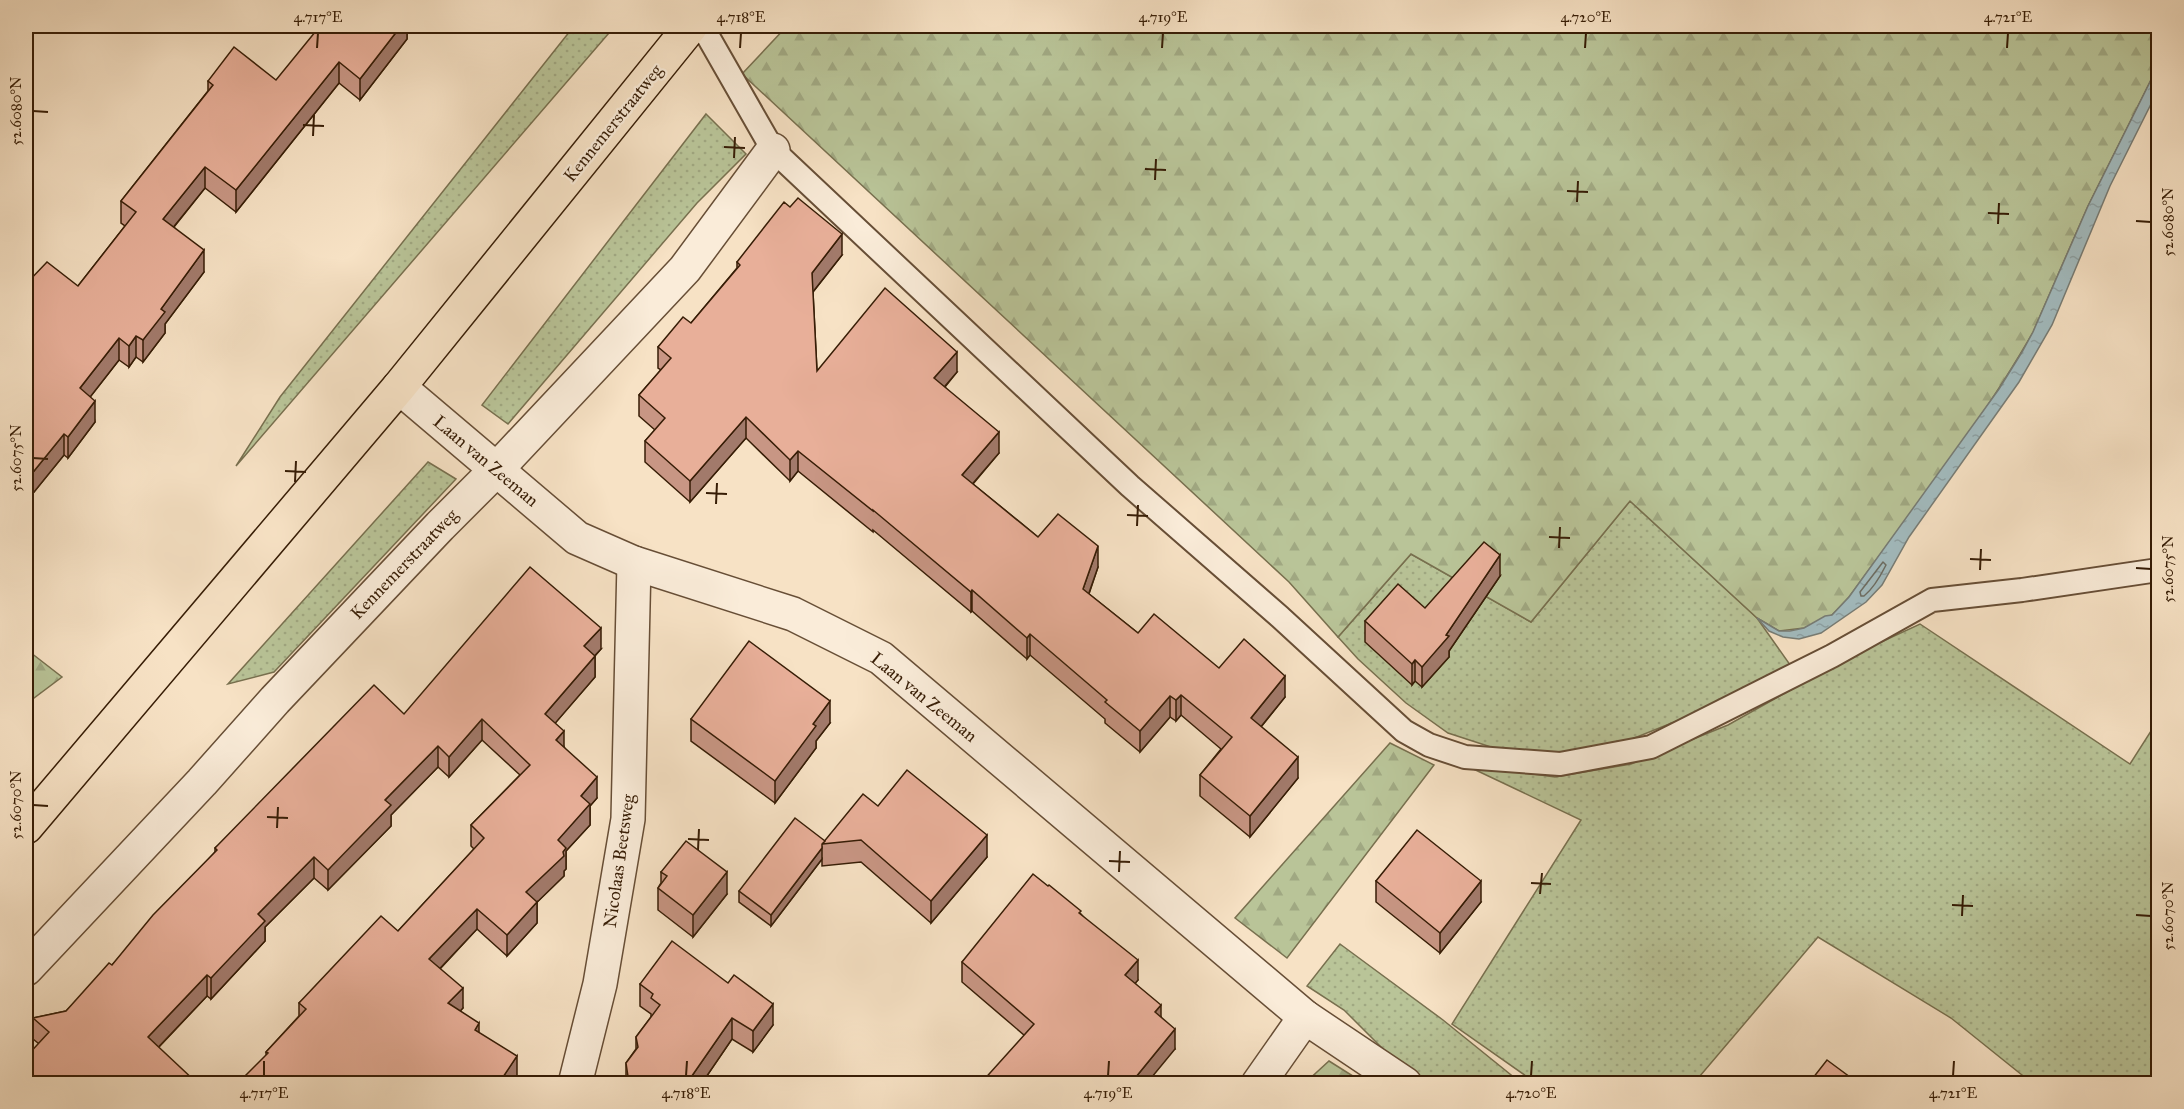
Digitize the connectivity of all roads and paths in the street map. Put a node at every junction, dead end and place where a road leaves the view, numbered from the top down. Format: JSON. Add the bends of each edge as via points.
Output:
{"nodes":[{"id":1,"x":691,"y":26,"type":"edge"},
{"id":2,"x":702,"y":26,"type":"edge"},
{"id":3,"x":772,"y":150,"type":"junction"},
{"id":4,"x":399,"y":387,"type":"junction"},
{"id":5,"x":496,"y":470,"type":"junction"},
{"id":6,"x":634,"y":563,"type":"junction"},
{"id":7,"x":2158,"y":570,"type":"edge"},
{"id":8,"x":26,"y":827,"type":"edge"},
{"id":9,"x":26,"y":969,"type":"edge"},
{"id":10,"x":1305,"y":1017,"type":"junction"},
{"id":11,"x":574,"y":1083,"type":"edge"},
{"id":12,"x":1258,"y":1083,"type":"edge"},
{"id":13,"x":1405,"y":1083,"type":"edge"}],
"edges":[{"from":1,"to":4,"type":"main road","name":"Kennemerstraatweg"},
{"from":2,"to":3,"type":"lane"},
{"from":3,"to":5,"type":"street","name":"Kennemerstraatweg","via":[[685,269]]},
{"from":3,"to":7,"type":"lane","via":[[1130,486],[1404,731],[1429,745],[1465,757],[1560,764],[1651,747],[1832,656],[1932,600]]},
{"from":4,"to":5,"type":"street","name":"Laan van Zeeman"},
{"from":4,"to":8,"type":"main road","name":"Kennemerstraatweg"},
{"from":5,"to":6,"type":"street","name":"Laan van Zeeman","via":[[577,538]]},
{"from":5,"to":9,"type":"street","name":"Kennemerstraatweg","via":[[275,699]]},
{"from":6,"to":10,"type":"street","name":"Laan van Zeeman","via":[[793,614],[881,658]]},
{"from":6,"to":11,"type":"street","name":"Nicolaas Beetsweg","via":[[628,819],[600,984]]},
{"from":10,"to":12,"type":"street"},
{"from":10,"to":13,"type":"street","name":"Laan van Zeeman"}]}
